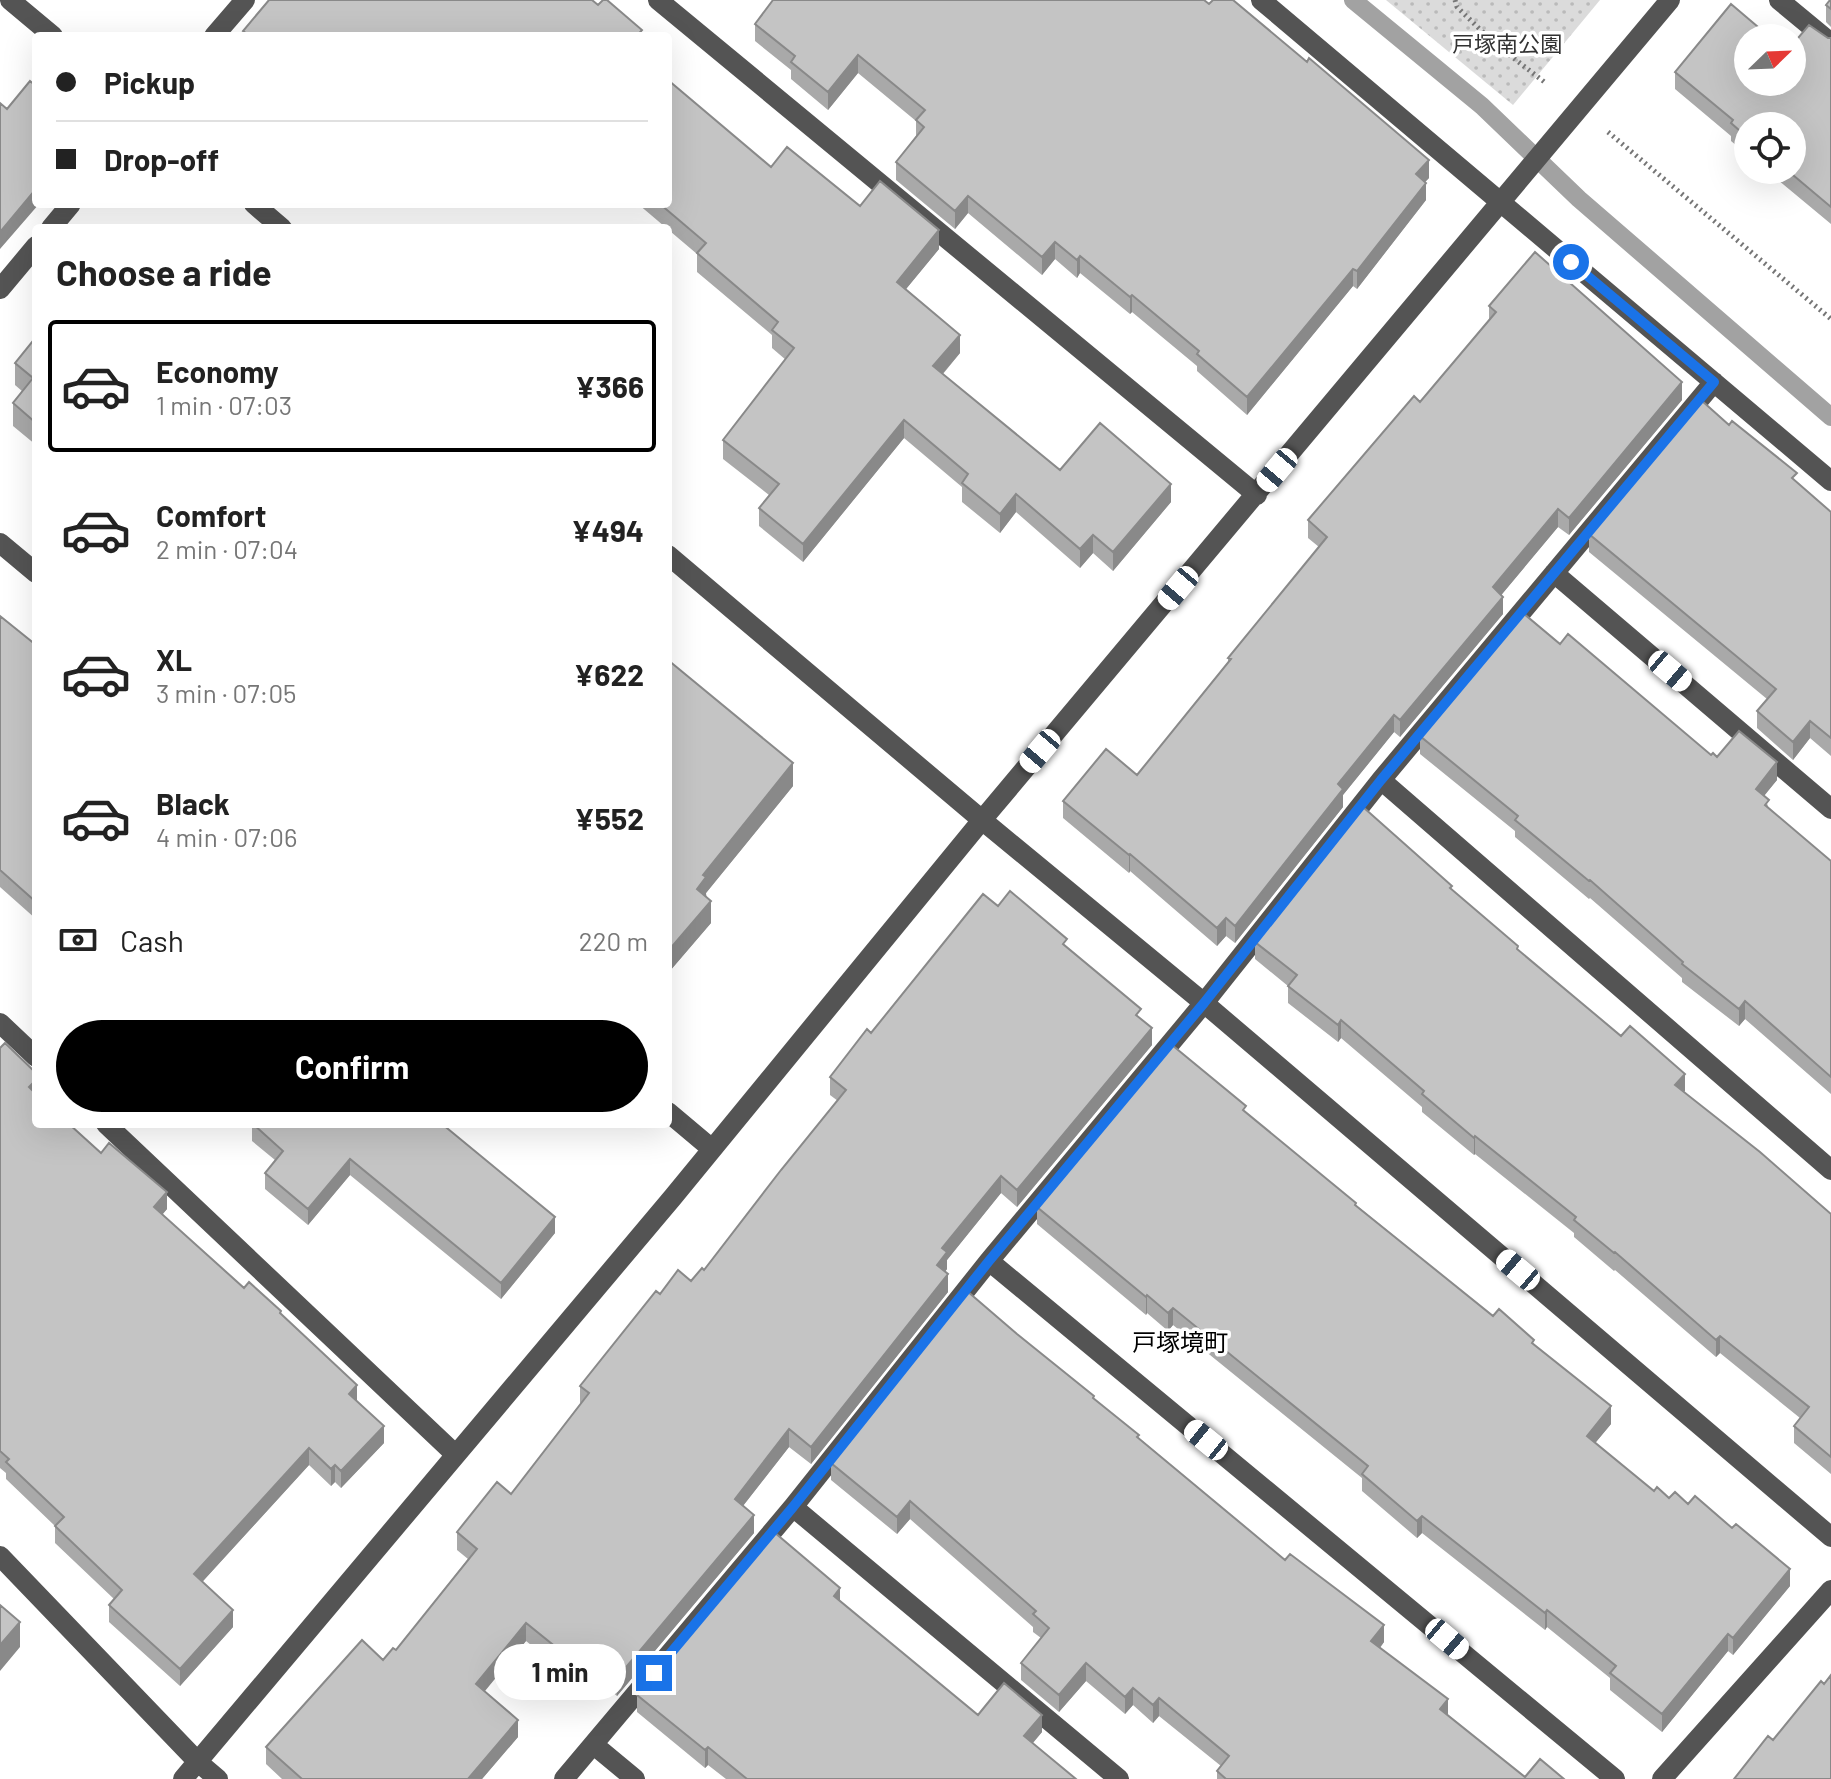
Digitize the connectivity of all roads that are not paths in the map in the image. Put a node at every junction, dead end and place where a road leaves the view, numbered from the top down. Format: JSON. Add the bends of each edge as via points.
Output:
{"nodes":[{"id":1,"x":10,"y":0,"type":"edge"},
{"id":2,"x":245,"y":0,"type":"edge"},
{"id":3,"x":658,"y":0,"type":"edge"},
{"id":4,"x":1261,"y":0,"type":"edge"},
{"id":5,"x":1670,"y":0,"type":"edge"},
{"id":6,"x":1779,"y":0,"type":"edge"},
{"id":7,"x":48,"y":32,"type":"edge"},
{"id":8,"x":217,"y":32,"type":"edge"},
{"id":9,"x":1831,"y":43,"type":"edge"},
{"id":10,"x":1500,"y":203,"type":"junction"},
{"id":11,"x":68,"y":208,"type":"edge"},
{"id":12,"x":259,"y":208,"type":"edge"},
{"id":13,"x":54,"y":224,"type":"edge"},
{"id":14,"x":277,"y":224,"type":"edge"},
{"id":15,"x":32,"y":251,"type":"edge"},
{"id":16,"x":0,"y":289,"type":"edge"},
{"id":17,"x":1714,"y":382,"type":"junction"},
{"id":18,"x":1831,"y":481,"type":"edge"},
{"id":19,"x":1257,"y":495,"type":"junction"},
{"id":20,"x":0,"y":543,"type":"edge"},
{"id":21,"x":672,"y":558,"type":"edge"},
{"id":22,"x":32,"y":570,"type":"edge"},
{"id":23,"x":1554,"y":573,"type":"junction"},
{"id":24,"x":1381,"y":780,"type":"junction"},
{"id":25,"x":1831,"y":809,"type":"edge"},
{"id":26,"x":982,"y":820,"type":"junction"},
{"id":27,"x":1204,"y":1003,"type":"junction"},
{"id":28,"x":0,"y":1023,"type":"edge"},
{"id":29,"x":32,"y":1053,"type":"edge"},
{"id":30,"x":672,"y":1115,"type":"edge"},
{"id":31,"x":110,"y":1128,"type":"edge"},
{"id":32,"x":712,"y":1149,"type":"junction"},
{"id":33,"x":1831,"y":1170,"type":"edge"},
{"id":34,"x":989,"y":1261,"type":"junction"},
{"id":35,"x":456,"y":1455,"type":"junction"},
{"id":36,"x":793,"y":1507,"type":"junction"},
{"id":37,"x":1831,"y":1537,"type":"edge"},
{"id":38,"x":0,"y":1556,"type":"edge"},
{"id":39,"x":1831,"y":1590,"type":"edge"},
{"id":40,"x":594,"y":1745,"type":"junction"},
{"id":41,"x":198,"y":1762,"type":"junction"},
{"id":42,"x":183,"y":1779,"type":"edge"},
{"id":43,"x":218,"y":1779,"type":"edge"},
{"id":44,"x":564,"y":1779,"type":"edge"},
{"id":45,"x":635,"y":1779,"type":"edge"},
{"id":46,"x":1119,"y":1779,"type":"edge"},
{"id":47,"x":1615,"y":1779,"type":"edge"},
{"id":48,"x":1662,"y":1779,"type":"edge"}],
"edges":[{"from":1,"to":7,"type":"street"},
{"from":2,"to":8,"type":"street"},
{"from":3,"to":19,"type":"street"},
{"from":4,"to":10,"type":"street"},
{"from":5,"to":10,"type":"street"},
{"from":6,"to":9,"type":"street"},
{"from":10,"to":17,"type":"street"},
{"from":10,"to":19,"type":"street"},
{"from":11,"to":13,"type":"street"},
{"from":12,"to":14,"type":"street"},
{"from":15,"to":16,"type":"street"},
{"from":17,"to":18,"type":"street"},
{"from":17,"to":23,"type":"street"},
{"from":19,"to":26,"type":"street"},
{"from":20,"to":22,"type":"street"},
{"from":21,"to":26,"type":"street"},
{"from":23,"to":24,"type":"street"},
{"from":23,"to":25,"type":"street"},
{"from":24,"to":27,"type":"street"},
{"from":24,"to":33,"type":"street"},
{"from":26,"to":27,"type":"street"},
{"from":26,"to":32,"type":"street"},
{"from":27,"to":34,"type":"street"},
{"from":27,"to":37,"type":"street"},
{"from":28,"to":29,"type":"street"},
{"from":30,"to":32,"type":"street"},
{"from":31,"to":35,"type":"street"},
{"from":32,"to":35,"type":"street"},
{"from":34,"to":36,"type":"street"},
{"from":34,"to":47,"type":"street"},
{"from":35,"to":41,"type":"street"},
{"from":36,"to":40,"type":"street"},
{"from":36,"to":46,"type":"street"},
{"from":38,"to":41,"type":"street"},
{"from":39,"to":48,"type":"street"},
{"from":40,"to":44,"type":"street"},
{"from":40,"to":45,"type":"street"},
{"from":41,"to":42,"type":"street"},
{"from":41,"to":43,"type":"street"}]}
